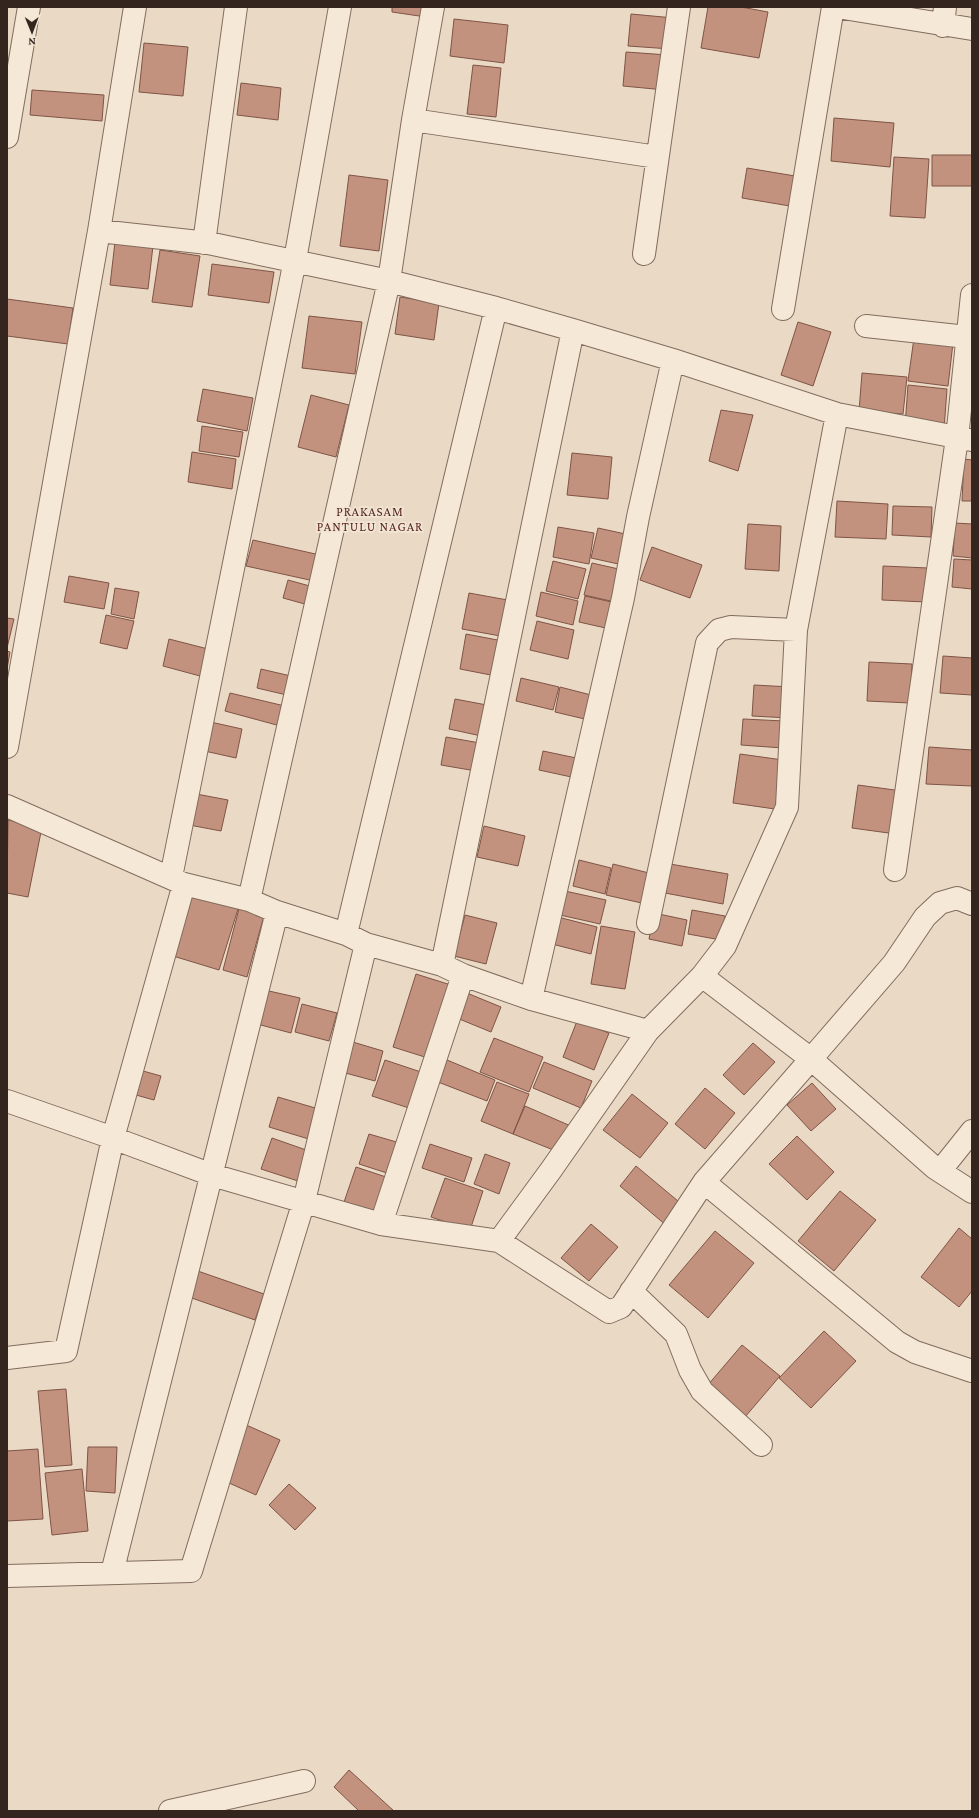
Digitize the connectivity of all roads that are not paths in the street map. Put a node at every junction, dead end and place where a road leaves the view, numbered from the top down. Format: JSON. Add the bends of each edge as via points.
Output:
{"nodes":[{"id":1,"x":29,"y":7,"type":"edge"},
{"id":2,"x":135,"y":7,"type":"edge"},
{"id":3,"x":236,"y":7,"type":"edge"},
{"id":4,"x":340,"y":7,"type":"edge"},
{"id":5,"x":433,"y":7,"type":"edge"},
{"id":6,"x":679,"y":7,"type":"edge"},
{"id":7,"x":833,"y":7,"type":"edge"},
{"id":8,"x":838,"y":7,"type":"edge"},
{"id":9,"x":944,"y":16,"type":"edge"},
{"id":10,"x":972,"y":29,"type":"edge"},
{"id":11,"x":413,"y":120,"type":"junction"},
{"id":12,"x":7,"y":137,"type":"edge"},
{"id":13,"x":657,"y":157,"type":"junction"},
{"id":14,"x":99,"y":231,"type":"junction"},
{"id":15,"x":204,"y":243,"type":"junction"},
{"id":16,"x":644,"y":254,"type":"dead end"},
{"id":17,"x":295,"y":260,"type":"junction"},
{"id":18,"x":389,"y":281,"type":"junction"},
{"id":19,"x":972,"y":295,"type":"edge"},
{"id":20,"x":496,"y":308,"type":"junction"},
{"id":21,"x":783,"y":309,"type":"dead end"},
{"id":22,"x":866,"y":326,"type":"dead end"},
{"id":23,"x":574,"y":330,"type":"junction"},
{"id":24,"x":967,"y":337,"type":"junction"},
{"id":25,"x":673,"y":360,"type":"junction"},
{"id":26,"x":837,"y":414,"type":"junction"},
{"id":27,"x":964,"y":439,"type":"edge"},
{"id":28,"x":796,"y":630,"type":"junction"},
{"id":29,"x":7,"y":747,"type":"edge"},
{"id":30,"x":7,"y":806,"type":"edge"},
{"id":31,"x":895,"y":870,"type":"dead end"},
{"id":32,"x":177,"y":881,"type":"junction"},
{"id":33,"x":249,"y":900,"type":"junction"},
{"id":34,"x":972,"y":904,"type":"edge"},
{"id":35,"x":277,"y":912,"type":"junction"},
{"id":36,"x":648,"y":923,"type":"dead end"},
{"id":37,"x":346,"y":934,"type":"junction"},
{"id":38,"x":366,"y":944,"type":"junction"},
{"id":39,"x":442,"y":966,"type":"junction"},
{"id":40,"x":464,"y":975,"type":"junction"},
{"id":41,"x":702,"y":976,"type":"junction"},
{"id":42,"x":531,"y":999,"type":"junction"},
{"id":43,"x":648,"y":1031,"type":"junction"},
{"id":44,"x":811,"y":1059,"type":"junction"},
{"id":45,"x":7,"y":1101,"type":"edge"},
{"id":46,"x":972,"y":1131,"type":"edge"},
{"id":47,"x":113,"y":1138,"type":"junction"},
{"id":48,"x":940,"y":1171,"type":"junction"},
{"id":49,"x":212,"y":1175,"type":"junction"},
{"id":50,"x":704,"y":1182,"type":"junction"},
{"id":51,"x":972,"y":1192,"type":"edge"},
{"id":52,"x":304,"y":1201,"type":"junction"},
{"id":53,"x":381,"y":1224,"type":"junction"},
{"id":54,"x":498,"y":1241,"type":"junction"},
{"id":55,"x":631,"y":1291,"type":"junction"},
{"id":56,"x":7,"y":1358,"type":"edge"},
{"id":57,"x":972,"y":1371,"type":"edge"},
{"id":58,"x":761,"y":1445,"type":"dead end"},
{"id":59,"x":112,"y":1573,"type":"junction"},
{"id":60,"x":7,"y":1576,"type":"edge"},
{"id":61,"x":304,"y":1781,"type":"dead end"},
{"id":62,"x":179,"y":1810,"type":"edge"}],
"edges":[{"from":1,"to":12,"type":"street"},
{"from":2,"to":14,"type":"street"},
{"from":3,"to":15,"type":"street"},
{"from":4,"to":17,"type":"street"},
{"from":5,"to":11,"type":"street"},
{"from":6,"to":13,"type":"street"},
{"from":7,"to":21,"type":"street"},
{"from":8,"to":9,"type":"street"},
{"from":9,"to":10,"type":"street"},
{"from":11,"to":13,"type":"street"},
{"from":11,"to":18,"type":"street"},
{"from":13,"to":16,"type":"street"},
{"from":14,"to":15,"type":"street"},
{"from":14,"to":29,"type":"street"},
{"from":15,"to":17,"type":"street"},
{"from":17,"to":18,"type":"street"},
{"from":17,"to":32,"type":"street"},
{"from":18,"to":20,"type":"street"},
{"from":18,"to":33,"type":"street"},
{"from":19,"to":24,"type":"street"},
{"from":20,"to":23,"type":"street"},
{"from":20,"to":37,"type":"street"},
{"from":22,"to":24,"type":"street"},
{"from":23,"to":25,"type":"street"},
{"from":23,"to":39,"type":"street"},
{"from":24,"to":27,"type":"street"},
{"from":25,"to":26,"type":"street"},
{"from":25,"to":42,"type":"street","via":[[621,606]]},
{"from":26,"to":27,"type":"street"},
{"from":26,"to":28,"type":"street"},
{"from":27,"to":31,"type":"street"},
{"from":28,"to":36,"type":"street","via":[[731,627],[719,630],[707,643]]},
{"from":28,"to":41,"type":"street","via":[[787,807],[725,946]]},
{"from":30,"to":32,"type":"street"},
{"from":32,"to":33,"type":"street"},
{"from":32,"to":47,"type":"street"},
{"from":33,"to":35,"type":"street"},
{"from":34,"to":44,"type":"street","via":[[957,898],[940,903],[925,917],[894,963]]},
{"from":35,"to":37,"type":"street"},
{"from":35,"to":49,"type":"street"},
{"from":37,"to":38,"type":"street"},
{"from":38,"to":39,"type":"street"},
{"from":38,"to":52,"type":"street"},
{"from":39,"to":40,"type":"street"},
{"from":40,"to":42,"type":"street"},
{"from":40,"to":53,"type":"street"},
{"from":41,"to":43,"type":"street"},
{"from":41,"to":44,"type":"street"},
{"from":42,"to":43,"type":"street"},
{"from":43,"to":54,"type":"street"},
{"from":44,"to":48,"type":"street"},
{"from":44,"to":50,"type":"street"},
{"from":45,"to":47,"type":"street"},
{"from":46,"to":48,"type":"street"},
{"from":47,"to":49,"type":"street"},
{"from":47,"to":56,"type":"street","via":[[66,1351]]},
{"from":48,"to":51,"type":"street"},
{"from":49,"to":52,"type":"street"},
{"from":49,"to":59,"type":"street"},
{"from":50,"to":55,"type":"street"},
{"from":50,"to":57,"type":"street","via":[[897,1342],[915,1352]]},
{"from":52,"to":53,"type":"street"},
{"from":52,"to":59,"type":"street","via":[[191,1571]]},
{"from":53,"to":54,"type":"street"},
{"from":54,"to":55,"type":"street","via":[[609,1312],[620,1307]]},
{"from":55,"to":58,"type":"street","via":[[676,1334],[702,1392]]},
{"from":59,"to":60,"type":"street"},
{"from":61,"to":62,"type":"street"}]}
